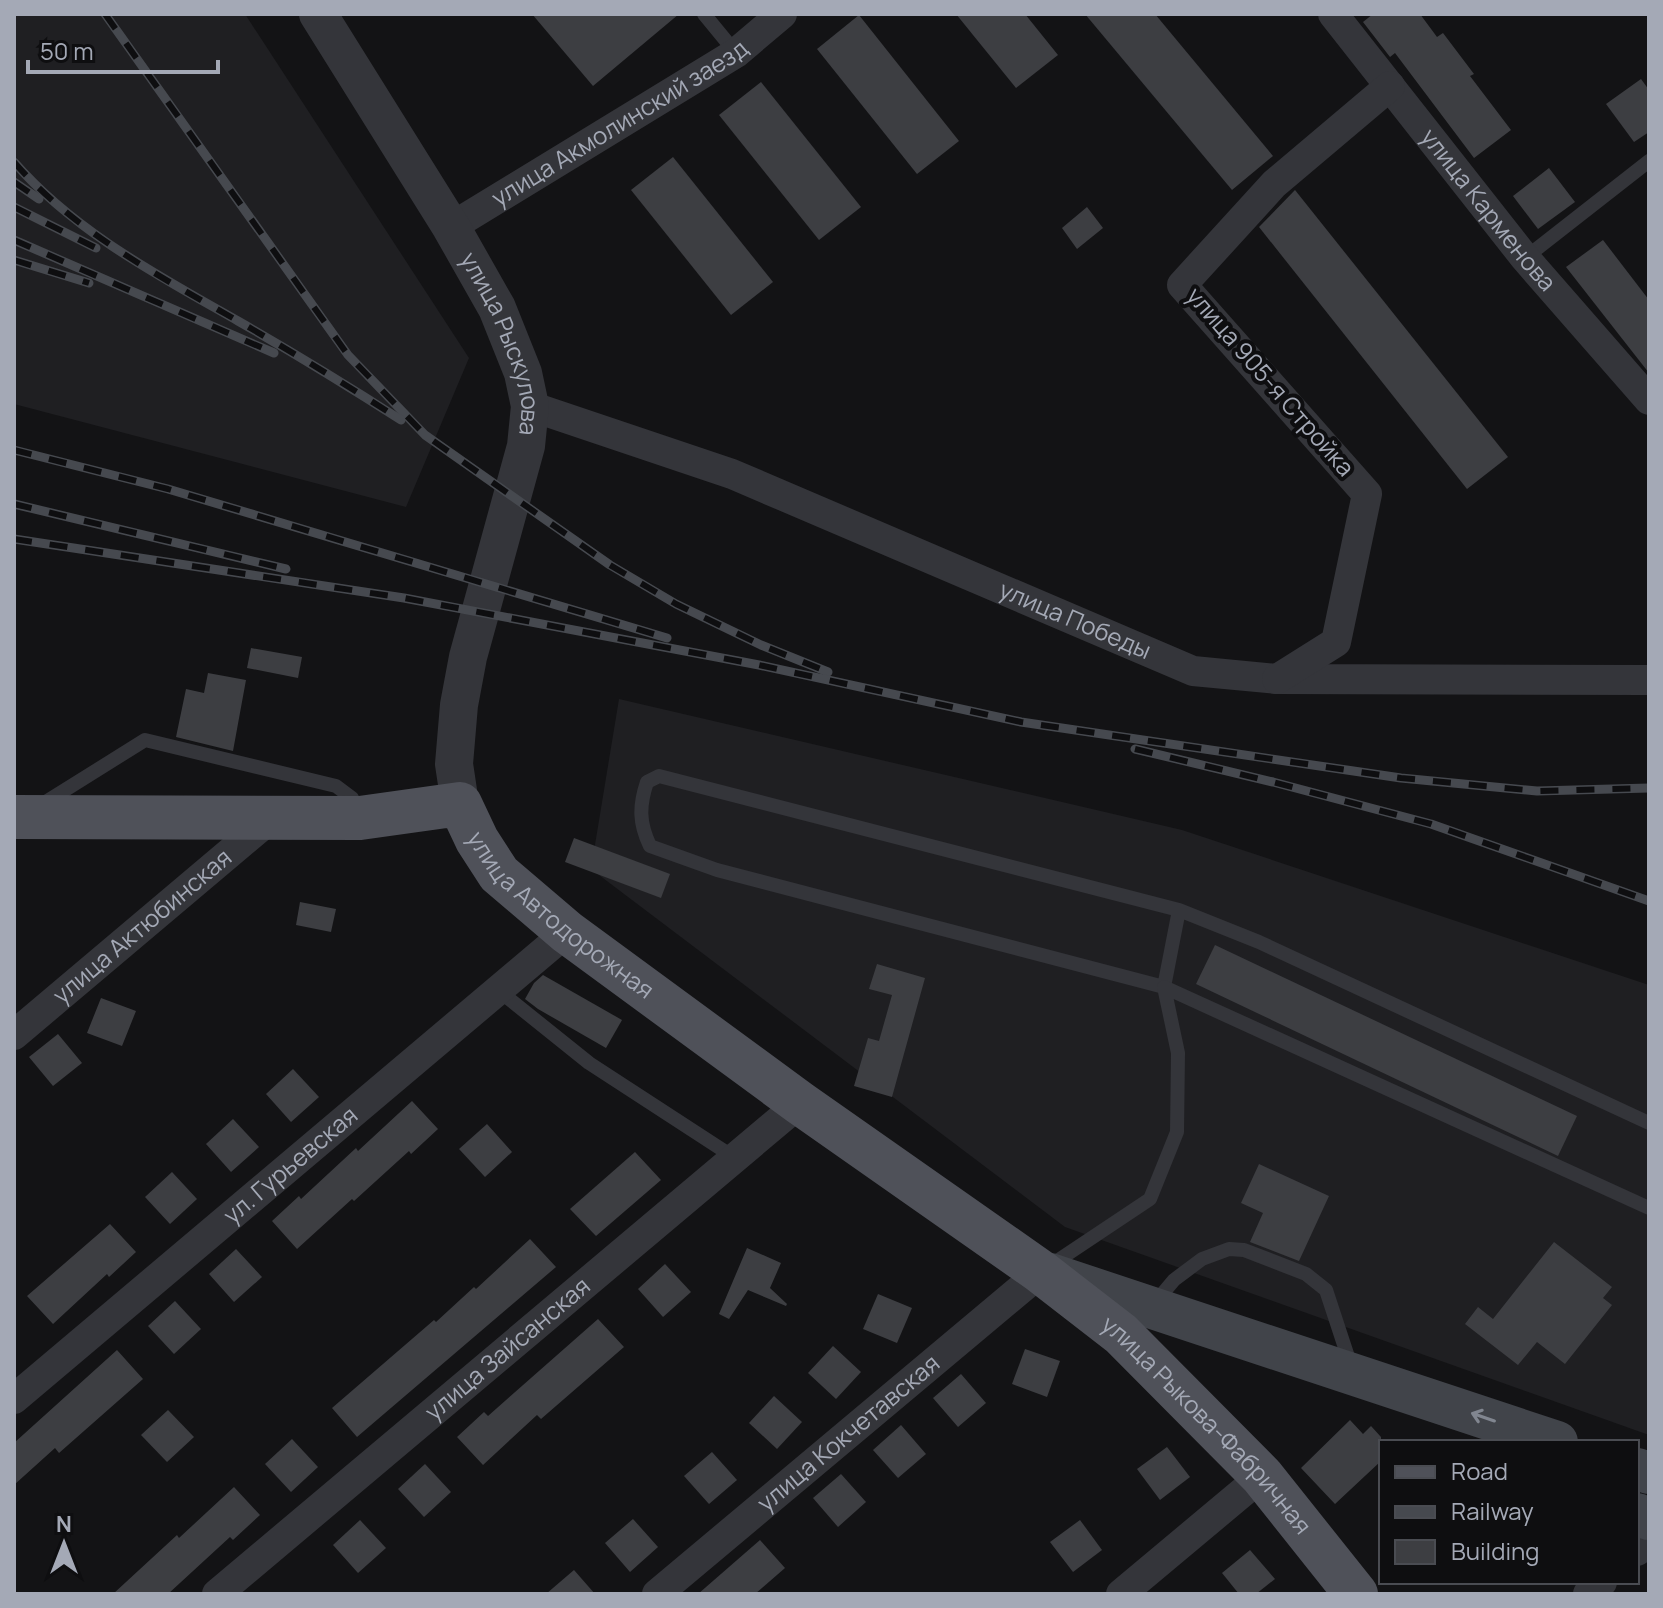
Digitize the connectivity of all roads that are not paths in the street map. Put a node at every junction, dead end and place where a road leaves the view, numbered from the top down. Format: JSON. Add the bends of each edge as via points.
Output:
{"nodes":[{"id":1,"x":704,"y":14,"type":"edge"},
{"id":2,"x":782,"y":14,"type":"edge"},
{"id":3,"x":1333,"y":14,"type":"edge"},
{"id":4,"x":328,"y":18,"type":"edge"},
{"id":5,"x":736,"y":53,"type":"junction"},
{"id":6,"x":1390,"y":86,"type":"junction"},
{"id":7,"x":1649,"y":161,"type":"edge"},
{"id":8,"x":451,"y":227,"type":"junction"},
{"id":9,"x":1525,"y":258,"type":"junction"},
{"id":10,"x":1649,"y":400,"type":"edge"},
{"id":11,"x":530,"y":406,"type":"junction"},
{"id":12,"x":1277,"y":679,"type":"junction"},
{"id":13,"x":1649,"y":680,"type":"edge"},
{"id":14,"x":460,"y":804,"type":"junction"},
{"id":15,"x":18,"y":817,"type":"edge"},
{"id":16,"x":271,"y":818,"type":"junction"},
{"id":17,"x":360,"y":818,"type":"junction"},
{"id":18,"x":1179,"y":910,"type":"junction"},
{"id":19,"x":567,"y":932,"type":"junction"},
{"id":20,"x":1164,"y":987,"type":"junction"},
{"id":21,"x":498,"y":990,"type":"junction"},
{"id":22,"x":14,"y":1035,"type":"edge"},
{"id":23,"x":800,"y":1103,"type":"junction"},
{"id":24,"x":1649,"y":1123,"type":"edge"},
{"id":25,"x":735,"y":1158,"type":"junction"},
{"id":26,"x":1649,"y":1208,"type":"edge"},
{"id":27,"x":1041,"y":1272,"type":"junction"},
{"id":28,"x":1150,"y":1308,"type":"junction"},
{"id":29,"x":1260,"y":1346,"type":"junction"},
{"id":30,"x":1352,"y":1373,"type":"junction"},
{"id":31,"x":14,"y":1399,"type":"edge"},
{"id":32,"x":1462,"y":1440,"type":"edge"},
{"id":33,"x":1551,"y":1440,"type":"edge"},
{"id":34,"x":1262,"y":1476,"type":"junction"},
{"id":35,"x":217,"y":1594,"type":"edge"},
{"id":36,"x":657,"y":1594,"type":"edge"},
{"id":37,"x":1121,"y":1594,"type":"edge"},
{"id":38,"x":1356,"y":1594,"type":"edge"}],
"edges":[{"from":1,"to":5,"type":"lane"},
{"from":2,"to":5,"type":"street","name":"улица Акмолинский заезд"},
{"from":3,"to":6,"type":"street","name":"улица Карменова"},
{"from":4,"to":8,"type":"street","name":"улица Рыскулова"},
{"from":5,"to":8,"type":"street","name":"улица Акмолинский заезд"},
{"from":6,"to":9,"type":"street","name":"улица Карменова"},
{"from":6,"to":12,"type":"street","name":"улица 905-я Стройка","via":[[1274,184],[1182,285],[1367,494],[1336,642]]},
{"from":7,"to":9,"type":"lane"},
{"from":8,"to":11,"type":"street","name":"улица Рыскулова","via":[[512,341]]},
{"from":9,"to":10,"type":"street","name":"улица Карменова"},
{"from":11,"to":12,"type":"street","name":"улица Победы","via":[[732,474],[1193,671]]},
{"from":11,"to":14,"type":"street","name":"улица Рыскулова","via":[[526,446],[459,705],[454,764]]},
{"from":12,"to":13,"type":"street","name":"улица Победы"},
{"from":14,"to":17,"type":"main road","name":"улица Автодорожная"},
{"from":14,"to":19,"type":"main road","name":"улица Автодорожная","via":[[499,874]]},
{"from":15,"to":16,"type":"main road","name":"улица Автодорожная"},
{"from":15,"to":17,"type":"lane","via":[[145,740],[336,786],[352,798]]},
{"from":16,"to":17,"type":"main road","name":"улица Автодорожная"},
{"from":16,"to":22,"type":"street","name":"улица Актюбинская"},
{"from":18,"to":20,"type":"lane"},
{"from":18,"to":20,"type":"lane","via":[[659,776],[647,782],[642,795],[642,828],[650,846],[717,870]]},
{"from":18,"to":24,"type":"lane"},
{"from":19,"to":21,"type":"street","name":"ул. Гурьевская"},
{"from":19,"to":23,"type":"main road","name":"улица Автодорожная"},
{"from":20,"to":26,"type":"lane"},
{"from":20,"to":27,"type":"lane","via":[[1178,1053],[1177,1132],[1150,1199]]},
{"from":21,"to":25,"type":"lane","via":[[589,1063]]},
{"from":21,"to":31,"type":"street","name":"ул. Гурьевская"},
{"from":23,"to":25,"type":"street","name":"улица Зайсанская"},
{"from":23,"to":27,"type":"main road","name":"улица Автодорожная"},
{"from":25,"to":35,"type":"street","name":"улица Зайсанская"},
{"from":27,"to":28,"type":"main road"},
{"from":27,"to":34,"type":"main road","name":"улица Рыкова-Фабричная","via":[[1121,1334]]},
{"from":27,"to":36,"type":"street","name":"улица Кокчетавская"},
{"from":28,"to":29,"type":"main road"},
{"from":28,"to":30,"type":"lane","via":[[1202,1259],[1229,1249],[1244,1250],[1306,1274],[1326,1290]]},
{"from":29,"to":30,"type":"main road"},
{"from":29,"to":32,"type":"main road","via":[[1302,1373]]},
{"from":33,"to":30,"type":"main road","one_way":true},
{"from":34,"to":37,"type":"street"},
{"from":34,"to":38,"type":"main road","name":"улица Рыкова-Фабричная"}]}
